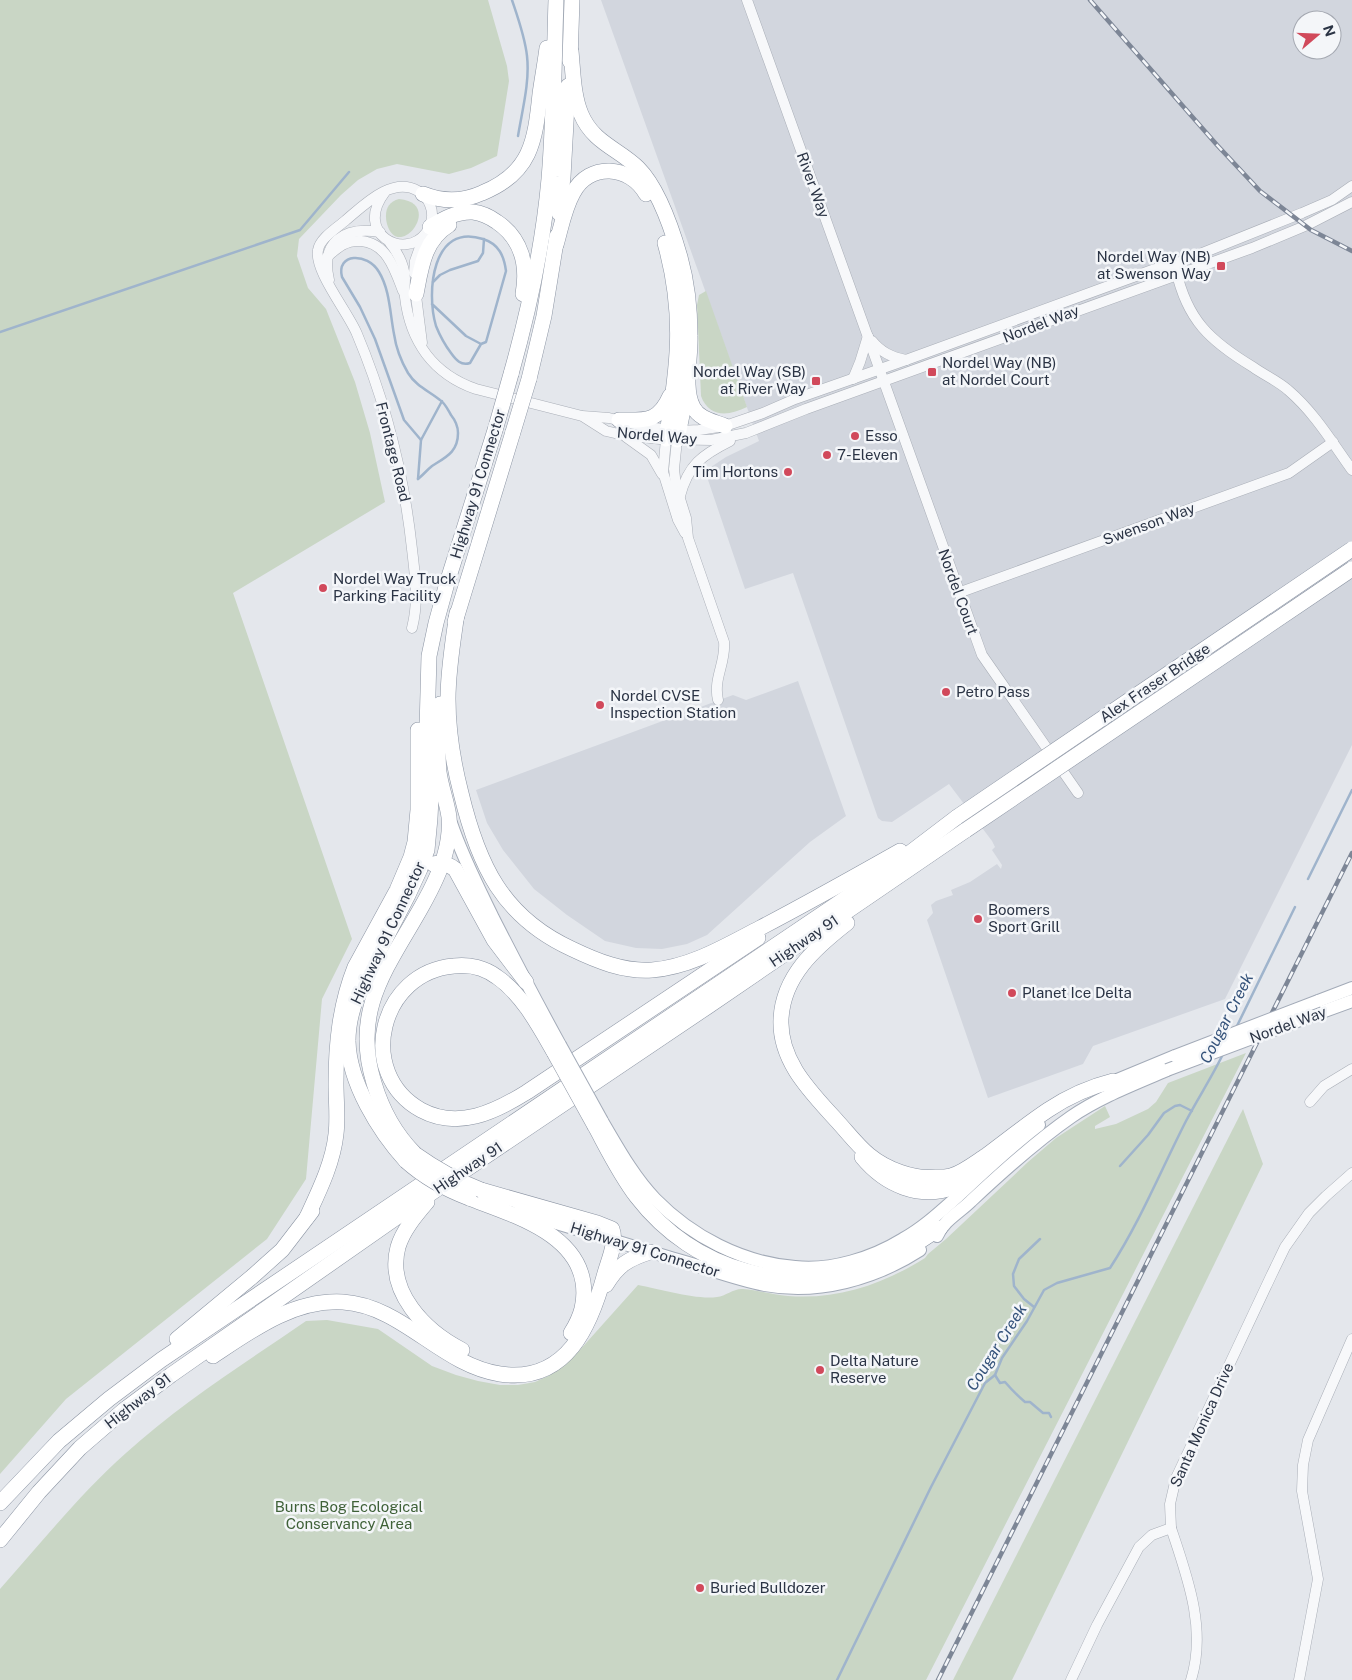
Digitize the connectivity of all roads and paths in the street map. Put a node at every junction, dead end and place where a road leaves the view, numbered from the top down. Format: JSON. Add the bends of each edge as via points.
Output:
{"nodes":[{"id":1,"x":555,"y":0,"type":"edge"},
{"id":2,"x":572,"y":0,"type":"edge"},
{"id":3,"x":746,"y":0,"type":"edge"},
{"id":4,"x":571,"y":51,"type":"junction"},
{"id":5,"x":1352,"y":186,"type":"edge"},
{"id":6,"x":385,"y":192,"type":"junction"},
{"id":7,"x":423,"y":194,"type":"junction"},
{"id":8,"x":1352,"y":195,"type":"edge"},
{"id":9,"x":1352,"y":202,"type":"edge"},
{"id":10,"x":1342,"y":208,"type":"junction"},
{"id":11,"x":496,"y":221,"type":"junction"},
{"id":12,"x":380,"y":232,"type":"junction"},
{"id":13,"x":427,"y":232,"type":"junction"},
{"id":14,"x":390,"y":243,"type":"junction"},
{"id":15,"x":556,"y":245,"type":"junction"},
{"id":16,"x":328,"y":257,"type":"junction"},
{"id":17,"x":1175,"y":264,"type":"junction"},
{"id":18,"x":1177,"y":275,"type":"junction"},
{"id":19,"x":330,"y":286,"type":"junction"},
{"id":20,"x":410,"y":295,"type":"junction"},
{"id":21,"x":868,"y":336,"type":"junction"},
{"id":22,"x":906,"y":360,"type":"junction"},
{"id":23,"x":880,"y":370,"type":"junction"},
{"id":24,"x":511,"y":374,"type":"junction"},
{"id":25,"x":853,"y":379,"type":"junction"},
{"id":26,"x":884,"y":382,"type":"junction"},
{"id":27,"x":681,"y":384,"type":"junction"},
{"id":28,"x":582,"y":416,"type":"junction"},
{"id":29,"x":619,"y":420,"type":"junction"},
{"id":30,"x":725,"y":426,"type":"junction"},
{"id":31,"x":746,"y":433,"type":"junction"},
{"id":32,"x":623,"y":435,"type":"junction"},
{"id":33,"x":672,"y":435,"type":"junction"},
{"id":34,"x":1332,"y":442,"type":"junction"},
{"id":35,"x":1352,"y":470,"type":"edge"},
{"id":36,"x":665,"y":481,"type":"junction"},
{"id":37,"x":680,"y":496,"type":"junction"},
{"id":38,"x":688,"y":538,"type":"junction"},
{"id":39,"x":1352,"y":549,"type":"edge"},
{"id":40,"x":1352,"y":569,"type":"edge"},
{"id":41,"x":958,"y":593,"type":"junction"},
{"id":42,"x":458,"y":613,"type":"junction"},
{"id":43,"x":412,"y":628,"type":"dead end"},
{"id":44,"x":430,"y":656,"type":"junction"},
{"id":45,"x":718,"y":700,"type":"dead end"},
{"id":46,"x":1078,"y":793,"type":"dead end"},
{"id":47,"x":449,"y":817,"type":"junction"},
{"id":48,"x":957,"y":817,"type":"junction"},
{"id":49,"x":966,"y":830,"type":"joint"},
{"id":50,"x":950,"y":842,"type":"junction"},
{"id":51,"x":443,"y":863,"type":"junction"},
{"id":52,"x":420,"y":869,"type":"junction"},
{"id":53,"x":822,"y":896,"type":"junction"},
{"id":54,"x":526,"y":982,"type":"junction"},
{"id":55,"x":1352,"y":988,"type":"edge"},
{"id":56,"x":1352,"y":1001,"type":"edge"},
{"id":57,"x":348,"y":1040,"type":"junction"},
{"id":58,"x":557,"y":1048,"type":"junction"},
{"id":59,"x":1175,"y":1056,"type":"joint"},
{"id":60,"x":1167,"y":1070,"type":"joint"},
{"id":61,"x":1352,"y":1070,"type":"edge"},
{"id":62,"x":1113,"y":1081,"type":"junction"},
{"id":63,"x":1310,"y":1102,"type":"dead end"},
{"id":64,"x":598,"y":1123,"type":"junction"},
{"id":65,"x":850,"y":1134,"type":"junction"},
{"id":66,"x":1007,"y":1151,"type":"junction"},
{"id":67,"x":410,"y":1158,"type":"junction"},
{"id":68,"x":1352,"y":1173,"type":"edge"},
{"id":69,"x":437,"y":1189,"type":"junction"},
{"id":70,"x":475,"y":1194,"type":"junction"},
{"id":71,"x":307,"y":1218,"type":"junction"},
{"id":72,"x":940,"y":1228,"type":"junction"},
{"id":73,"x":614,"y":1239,"type":"junction"},
{"id":74,"x":650,"y":1252,"type":"junction"},
{"id":75,"x":599,"y":1297,"type":"junction"},
{"id":76,"x":1352,"y":1339,"type":"edge"},
{"id":77,"x":108,"y":1399,"type":"junction"},
{"id":78,"x":80,"y":1448,"type":"junction"},
{"id":79,"x":0,"y":1503,"type":"edge"},
{"id":80,"x":1171,"y":1528,"type":"junction"},
{"id":81,"x":0,"y":1540,"type":"edge"},
{"id":82,"x":1071,"y":1680,"type":"edge"},
{"id":83,"x":1191,"y":1680,"type":"edge"},
{"id":84,"x":1299,"y":1680,"type":"edge"}],
"edges":[{"from":1,"to":7,"type":"highway","via":[[533,142],[525,161],[501,184],[474,196],[446,200]]},
{"from":1,"to":24,"type":"highway","name":"Highway 91 Connector","via":[[547,197],[536,273]]},
{"from":2,"to":4,"type":"highway","name":"Highway 91 Connector"},
{"from":3,"to":21,"type":"street","name":"River Way"},
{"from":4,"to":15,"type":"highway","name":"Highway 91 Connector"},
{"from":4,"to":27,"type":"highway","via":[[576,97],[585,122],[600,140],[637,166],[645,176],[675,240],[689,311],[690,346]]},
{"from":5,"to":17,"type":"street","name":"Nordel Way","via":[[1332,200]]},
{"from":6,"to":7,"type":"street","via":[[408,187]]},
{"from":6,"to":12,"type":"street","via":[[374,213]]},
{"from":6,"to":19,"type":"street","name":"Frontage Road","via":[[357,211],[319,246],[318,264]]},
{"from":7,"to":13,"type":"street","via":[[431,206],[432,220]]},
{"from":8,"to":10,"type":"street","via":[[1344,200]]},
{"from":9,"to":10,"type":"street","name":"Nordel Way"},
{"from":10,"to":18,"type":"street","name":"Nordel Way","via":[[1296,230]]},
{"from":11,"to":13,"type":"highway","via":[[483,214],[465,213],[450,216]]},
{"from":11,"to":20,"type":"highway","via":[[465,218],[441,230],[424,257]]},
{"from":11,"to":24,"type":"highway","via":[[516,242],[525,272]]},
{"from":12,"to":14,"type":"street"},
{"from":12,"to":16,"type":"street","via":[[359,230],[344,234],[334,241]]},
{"from":13,"to":14,"type":"street","via":[[410,243]]},
{"from":13,"to":20,"type":"street","name":"Nordel Way","via":[[414,268]]},
{"from":14,"to":20,"type":"street","name":"Nordel Way","via":[[404,269]]},
{"from":15,"to":27,"type":"highway","via":[[567,205],[581,183],[594,174],[613,171],[627,174],[638,182],[654,213],[672,268]]},
{"from":15,"to":42,"type":"highway","name":"Highway 91 Connector","bridge":true,"via":[[529,379]]},
{"from":16,"to":19,"type":"street","name":"Frontage Road"},
{"from":16,"to":20,"type":"street","via":[[349,241],[376,245],[385,253]]},
{"from":17,"to":18,"type":"street"},
{"from":17,"to":22,"type":"street","name":"Nordel Way"},
{"from":18,"to":26,"type":"street","name":"Nordel Way"},
{"from":18,"to":34,"type":"street","via":[[1187,306],[1202,328],[1236,357],[1286,388],[1305,405]]},
{"from":19,"to":43,"type":"street","name":"Frontage Road","via":[[363,349],[384,408],[397,460],[416,589]]},
{"from":20,"to":28,"type":"street","name":"Nordel Way","via":[[422,346],[443,373],[464,385]]},
{"from":21,"to":22,"type":"street","via":[[879,350]]},
{"from":21,"to":23,"type":"street","name":"River Way"},
{"from":21,"to":25,"type":"street"},
{"from":22,"to":23,"type":"street","name":"Nordel Way"},
{"from":23,"to":25,"type":"street","name":"Nordel Way"},
{"from":23,"to":26,"type":"street","name":"Nordel Court"},
{"from":24,"to":44,"type":"highway","name":"Highway 91 Connector","bridge":true,"via":[[447,583]]},
{"from":25,"to":30,"type":"street","name":"Nordel Way"},
{"from":26,"to":31,"type":"street","name":"Nordel Way"},
{"from":26,"to":41,"type":"street","name":"Nordel Court"},
{"from":27,"to":29,"type":"highway","via":[[658,416]]},
{"from":27,"to":30,"type":"highway","via":[[699,414]]},
{"from":27,"to":33,"type":"highway"},
{"from":28,"to":29,"type":"street","name":"Nordel Way"},
{"from":28,"to":32,"type":"street","name":"Nordel Way","via":[[606,431]]},
{"from":29,"to":33,"type":"street","name":"Nordel Way"},
{"from":30,"to":33,"type":"street","name":"Nordel Way"},
{"from":31,"to":33,"type":"street","name":"Nordel Way","via":[[711,440]]},
{"from":31,"to":37,"type":"street","via":[[696,462],[686,477]]},
{"from":32,"to":33,"type":"street","name":"Nordel Way"},
{"from":32,"to":36,"type":"street","via":[[651,455]]},
{"from":33,"to":36,"type":"street","via":[[663,465]]},
{"from":33,"to":37,"type":"street","via":[[674,477]]},
{"from":34,"to":35,"type":"street"},
{"from":34,"to":41,"type":"street","name":"Swenson Way","via":[[1289,474]]},
{"from":36,"to":38,"type":"street","via":[[678,520]]},
{"from":37,"to":38,"type":"street"},
{"from":38,"to":45,"type":"street","via":[[724,642],[716,685]]},
{"from":39,"to":48,"type":"highway","name":"Alex Fraser Bridge","bridge":true},
{"from":40,"to":49,"type":"highway","name":"Alex Fraser Bridge","bridge":true},
{"from":41,"to":46,"type":"street","name":"Nordel Court","via":[[982,656]]},
{"from":42,"to":47,"type":"highway","name":"Highway 91 Connector","via":[[445,655],[438,725],[439,771]]},
{"from":42,"to":53,"type":"highway","via":[[449,672],[448,720],[453,759],[469,826],[495,884],[511,905],[540,931],[574,950],[615,966],[652,970],[680,964],[720,949]]},
{"from":44,"to":52,"type":"highway","name":"Highway 91 Connector","via":[[427,709],[430,818]]},
{"from":44,"to":71,"type":"highway","via":[[421,675],[419,694],[418,810],[414,842],[406,872],[355,967],[343,1004],[337,1038],[334,1147]]},
{"from":47,"to":51,"type":"highway"},
{"from":47,"to":54,"type":"main road","name":"Highway 91 Connector","via":[[460,849]]},
{"from":48,"to":53,"type":"highway"},
{"from":48,"to":77,"type":"highway","name":"Highway 91","via":[[878,876]]},
{"from":49,"to":50,"type":"highway","name":"Highway 91"},
{"from":50,"to":65,"type":"highway","via":[[896,888],[828,938],[798,969],[789,987],[781,1019],[786,1051],[805,1086]]},
{"from":50,"to":69,"type":"highway","name":"Highway 91"},
{"from":51,"to":52,"type":"highway"},
{"from":51,"to":54,"type":"highway","via":[[455,869],[494,940]]},
{"from":51,"to":67,"type":"highway","via":[[386,968],[369,1009],[367,1058],[387,1116]]},
{"from":52,"to":57,"type":"highway","name":"Highway 91 Connector","via":[[360,988],[350,1018]]},
{"from":53,"to":58,"type":"highway","via":[[511,1103],[486,1114],[453,1119],[432,1115],[416,1107],[402,1095],[391,1078],[382,1039],[394,1004],[411,982],[434,969],[468,966],[487,972],[509,987]]},
{"from":54,"to":58,"type":"main road","name":"Highway 91 Connector"},
{"from":55,"to":59,"type":"main road","name":"Nordel Way","bridge":true},
{"from":56,"to":60,"type":"main road","name":"Nordel Way","bridge":true},
{"from":57,"to":67,"type":"highway","name":"Highway 91 Connector","via":[[353,1068],[370,1110],[390,1143]]},
{"from":57,"to":71,"type":"highway","via":[[341,1151],[327,1189]]},
{"from":58,"to":64,"type":"highway","bridge":true},
{"from":59,"to":62,"type":"main road","name":"Highway 91 Connector"},
{"from":60,"to":72,"type":"main road","name":"Highway 91 Connector","via":[[1072,1116],[1019,1157]]},
{"from":61,"to":63,"type":"street","via":[[1324,1086]]},
{"from":62,"to":65,"type":"highway","via":[[1094,1085],[1066,1098],[974,1164],[950,1176],[918,1177],[888,1167],[869,1156]]},
{"from":62,"to":66,"type":"main road","name":"Highway 91 Connector","via":[[1051,1115]]},
{"from":64,"to":66,"type":"main road","name":"Highway 91 Connector","via":[[642,1184],[685,1226],[708,1241],[739,1254],[796,1268],[857,1259],[904,1239],[937,1215]]},
{"from":64,"to":72,"type":"highway","via":[[620,1172],[656,1219],[709,1258],[747,1272],[796,1279],[848,1274],[902,1253]]},
{"from":65,"to":66,"type":"highway","via":[[854,1146],[877,1173],[895,1184],[916,1190],[956,1187],[994,1157]]},
{"from":67,"to":70,"type":"highway","name":"Highway 91 Connector","bridge":true,"via":[[419,1173],[434,1182]]},
{"from":68,"to":80,"type":"street","name":"Santa Monica Drive","via":[[1309,1213],[1285,1247],[1270,1276],[1176,1478],[1170,1504]]},
{"from":69,"to":70,"type":"highway","via":[[409,1225],[398,1247],[396,1270],[403,1296],[434,1332],[471,1354],[501,1364],[539,1360],[562,1345],[580,1319],[584,1293],[579,1266],[566,1247],[553,1237]]},
{"from":69,"to":78,"type":"highway","name":"Highway 91","via":[[171,1375]]},
{"from":70,"to":73,"type":"highway","via":[[606,1226],[612,1229]]},
{"from":71,"to":77,"type":"highway","via":[[269,1262]]},
{"from":72,"to":74,"type":"main road","name":"Highway 91 Connector","via":[[936,1237],[922,1248],[881,1271],[856,1280],[803,1288],[766,1285],[714,1273]]},
{"from":73,"to":74,"type":"main road","name":"Highway 91 Connector"},
{"from":73,"to":75,"type":"highway"},
{"from":74,"to":75,"type":"highway","via":[[617,1268]]},
{"from":75,"to":78,"type":"highway","via":[[592,1318],[571,1350],[544,1368],[512,1375],[468,1364],[372,1308],[345,1302],[303,1306],[274,1318],[217,1354]]},
{"from":76,"to":84,"type":"street","via":[[1308,1440],[1303,1465],[1302,1491],[1318,1579]]},
{"from":77,"to":79,"type":"highway","name":"Highway 91","via":[[59,1441]]},
{"from":78,"to":81,"type":"highway","name":"Highway 91"},
{"from":80,"to":82,"type":"street","via":[[1152,1535],[1139,1547]]},
{"from":80,"to":83,"type":"street","name":"Santa Monica Drive","via":[[1194,1607],[1197,1636]]}]}
